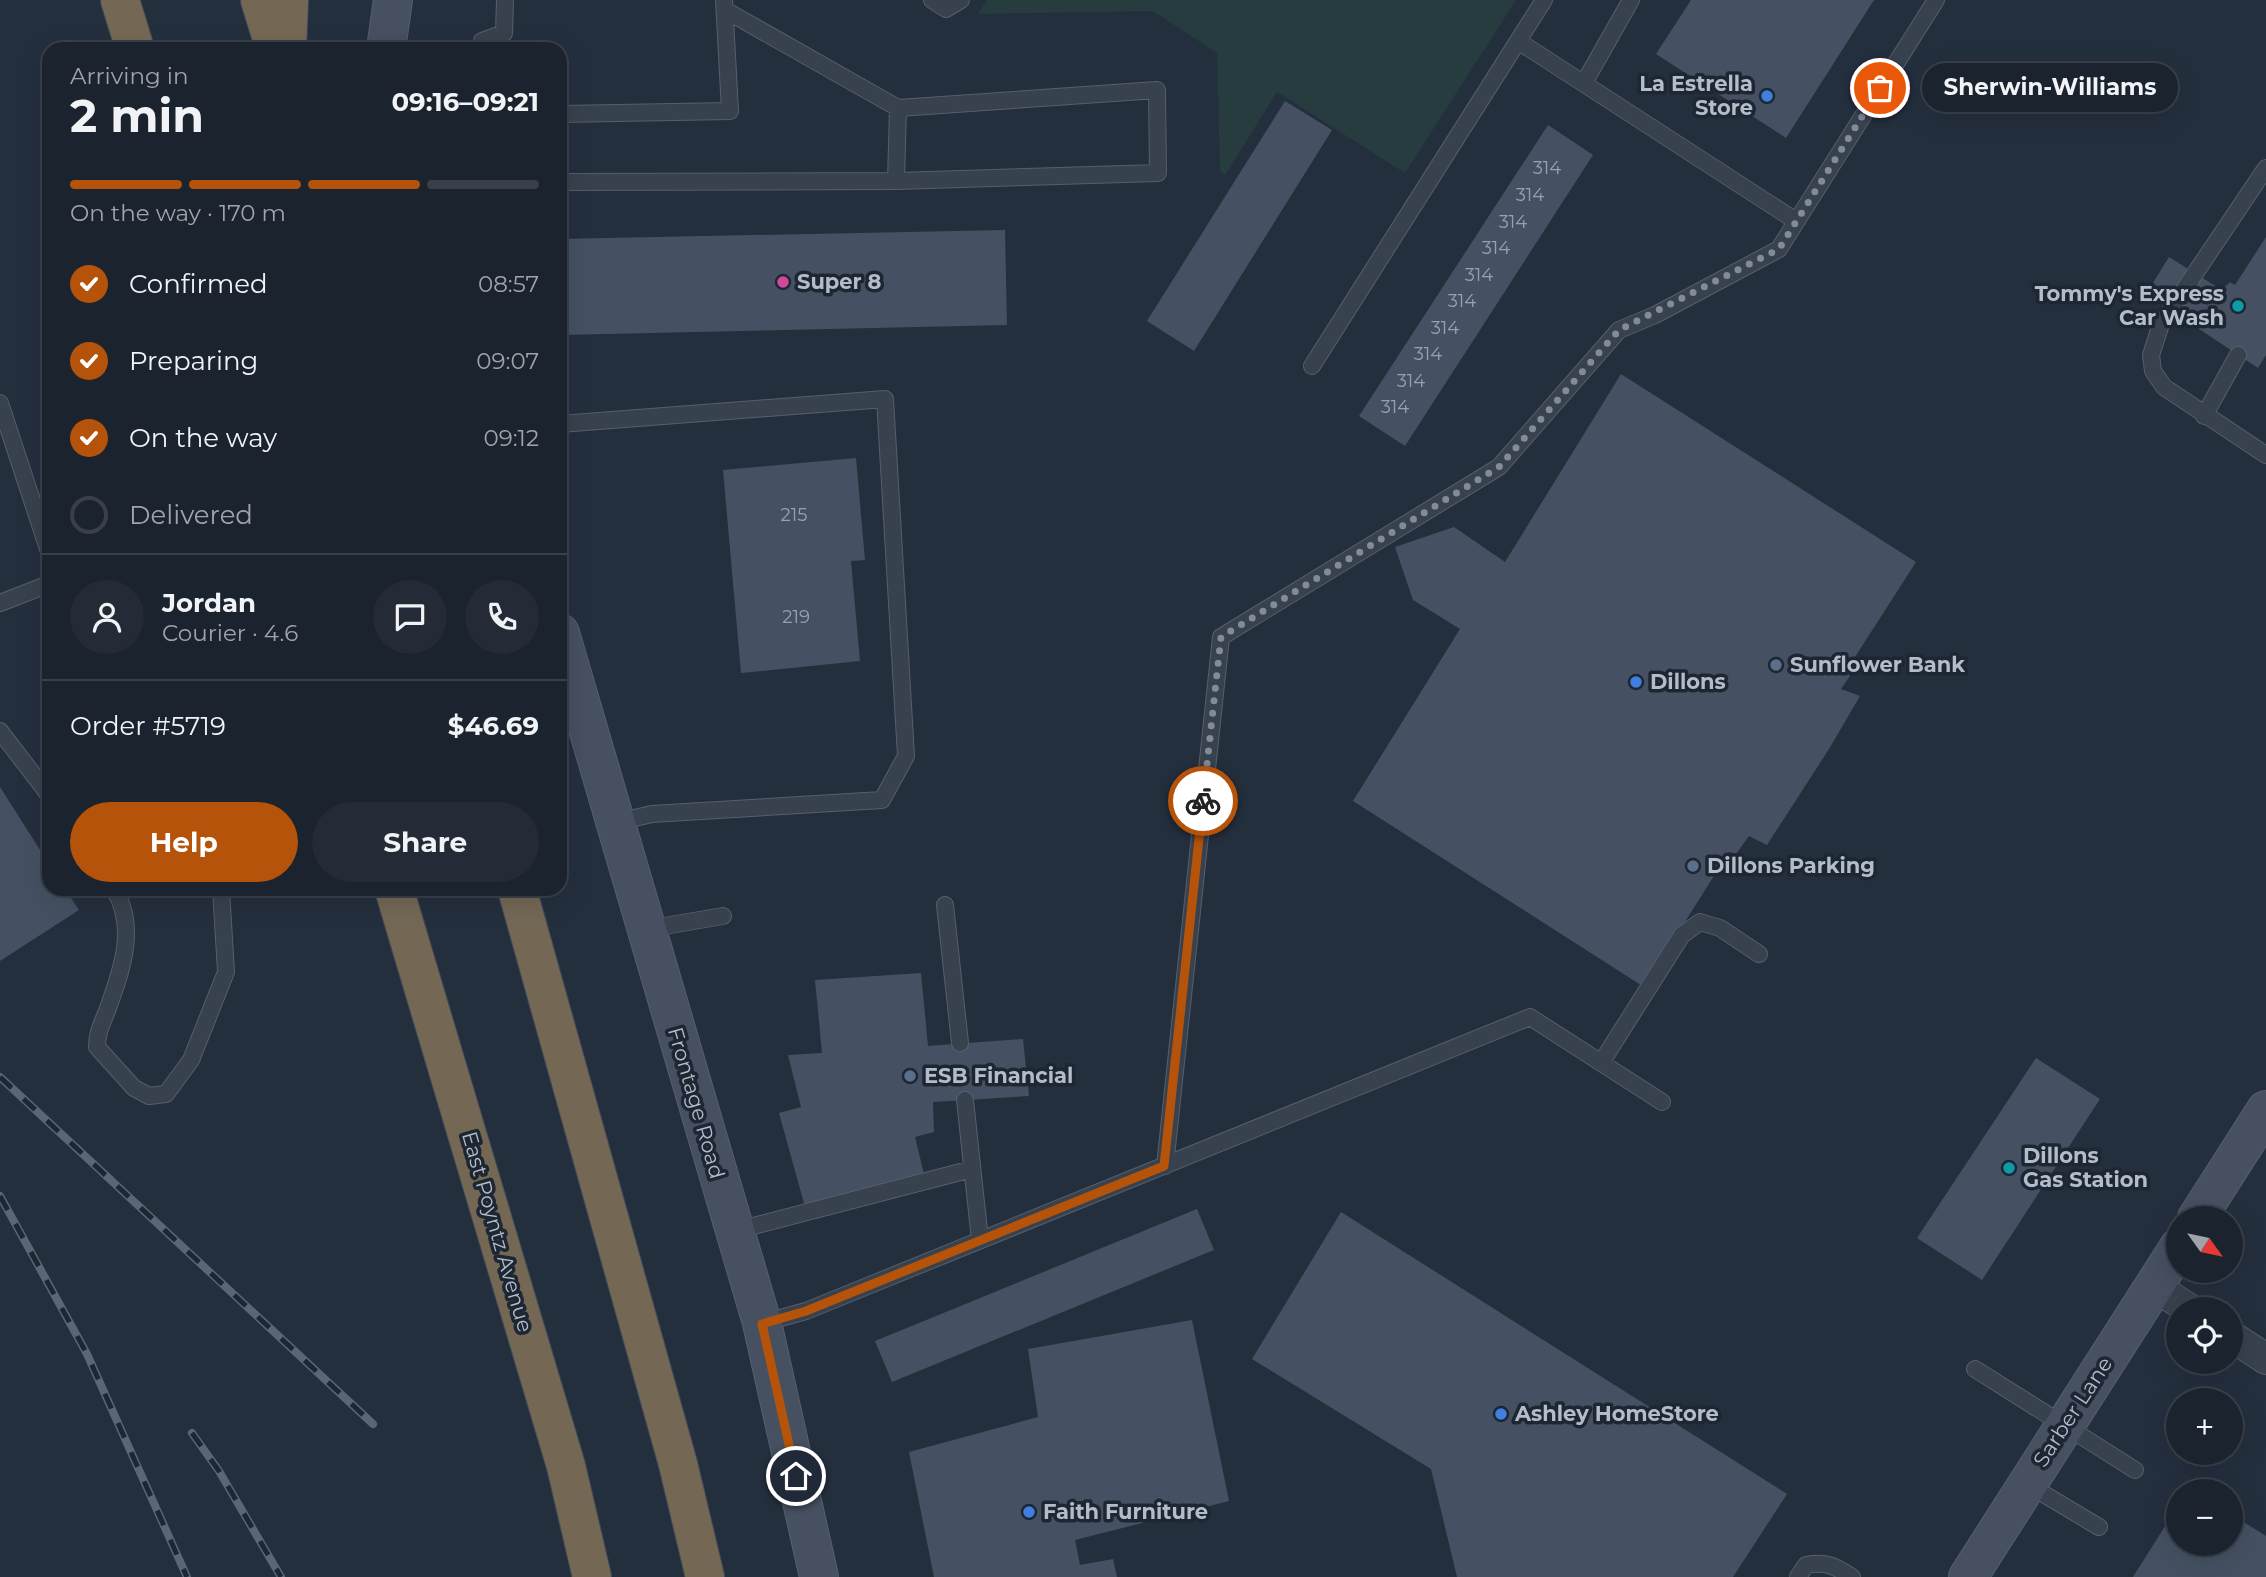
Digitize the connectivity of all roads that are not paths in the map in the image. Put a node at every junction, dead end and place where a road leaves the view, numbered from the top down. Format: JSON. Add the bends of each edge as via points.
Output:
{"nodes":[{"id":1,"x":120,"y":0,"type":"edge"},
{"id":2,"x":260,"y":0,"type":"edge"},
{"id":3,"x":289,"y":0,"type":"edge"},
{"id":4,"x":393,"y":0,"type":"edge"},
{"id":5,"x":505,"y":0,"type":"edge"},
{"id":6,"x":932,"y":0,"type":"edge"},
{"id":7,"x":961,"y":0,"type":"edge"},
{"id":8,"x":1544,"y":0,"type":"edge"},
{"id":9,"x":1631,"y":0,"type":"edge"},
{"id":10,"x":1936,"y":0,"type":"edge"},
{"id":11,"x":725,"y":5,"type":"edge"},
{"id":12,"x":505,"y":41,"type":"edge"},
{"id":13,"x":1518,"y":41,"type":"junction"},
{"id":14,"x":133,"y":42,"type":"edge"},
{"id":15,"x":273,"y":42,"type":"edge"},
{"id":16,"x":287,"y":42,"type":"edge"},
{"id":17,"x":387,"y":42,"type":"edge"},
{"id":18,"x":482,"y":42,"type":"edge"},
{"id":19,"x":1584,"y":83,"type":"junction"},
{"id":20,"x":898,"y":108,"type":"junction"},
{"id":21,"x":567,"y":114,"type":"edge"},
{"id":22,"x":2266,"y":167,"type":"edge"},
{"id":23,"x":895,"y":181,"type":"junction"},
{"id":24,"x":567,"y":182,"type":"edge"},
{"id":25,"x":1796,"y":220,"type":"junction"},
{"id":26,"x":2238,"y":355,"type":"dead end"},
{"id":27,"x":1312,"y":366,"type":"dead end"},
{"id":28,"x":0,"y":403,"type":"edge"},
{"id":29,"x":2204,"y":416,"type":"junction"},
{"id":30,"x":567,"y":423,"type":"edge"},
{"id":31,"x":2266,"y":455,"type":"edge"},
{"id":32,"x":42,"y":531,"type":"edge"},
{"id":33,"x":42,"y":587,"type":"edge"},
{"id":34,"x":0,"y":603,"type":"edge"},
{"id":35,"x":567,"y":656,"type":"edge"},
{"id":36,"x":0,"y":732,"type":"edge"},
{"id":37,"x":42,"y":786,"type":"edge"},
{"id":38,"x":617,"y":822,"type":"junction"},
{"id":39,"x":116,"y":896,"type":"edge"},
{"id":40,"x":221,"y":896,"type":"edge"},
{"id":41,"x":396,"y":896,"type":"edge"},
{"id":42,"x":519,"y":896,"type":"edge"},
{"id":43,"x":945,"y":905,"type":"dead end"},
{"id":44,"x":723,"y":916,"type":"dead end"},
{"id":45,"x":645,"y":930,"type":"junction"},
{"id":46,"x":1759,"y":954,"type":"dead end"},
{"id":47,"x":960,"y":1043,"type":"dead end"},
{"id":48,"x":1601,"y":1063,"type":"junction"},
{"id":49,"x":965,"y":1100,"type":"dead end"},
{"id":50,"x":1662,"y":1102,"type":"dead end"},
{"id":51,"x":2266,"y":1110,"type":"edge"},
{"id":52,"x":1164,"y":1166,"type":"junction"},
{"id":53,"x":972,"y":1169,"type":"junction"},
{"id":54,"x":2205,"y":1206,"type":"edge"},
{"id":55,"x":734,"y":1231,"type":"junction"},
{"id":56,"x":980,"y":1240,"type":"junction"},
{"id":57,"x":2166,"y":1267,"type":"edge"},
{"id":58,"x":2154,"y":1286,"type":"junction"},
{"id":59,"x":2171,"y":1297,"type":"edge"},
{"id":60,"x":762,"y":1324,"type":"junction"},
{"id":61,"x":2243,"y":1344,"type":"edge"},
{"id":62,"x":2266,"y":1359,"type":"edge"},
{"id":63,"x":1975,"y":1369,"type":"dead end"},
{"id":64,"x":2065,"y":1425,"type":"junction"},
{"id":65,"x":2135,"y":1470,"type":"dead end"},
{"id":66,"x":2027,"y":1484,"type":"junction"},
{"id":67,"x":2099,"y":1527,"type":"dead end"},
{"id":68,"x":592,"y":1577,"type":"edge"},
{"id":69,"x":705,"y":1577,"type":"edge"},
{"id":70,"x":819,"y":1577,"type":"edge"},
{"id":71,"x":1798,"y":1577,"type":"edge"},
{"id":72,"x":1852,"y":1577,"type":"edge"},
{"id":73,"x":1968,"y":1577,"type":"edge"}],
"edges":[{"from":1,"to":14,"type":"highway"},
{"from":2,"to":15,"type":"highway"},
{"from":3,"to":16,"type":"highway"},
{"from":4,"to":17,"type":"street"},
{"from":5,"to":12,"type":"lane"},
{"from":6,"to":7,"type":"lane","via":[[947,9]]},
{"from":8,"to":13,"type":"lane"},
{"from":9,"to":19,"type":"lane"},
{"from":10,"to":25,"type":"lane"},
{"from":11,"to":20,"type":"lane"},
{"from":11,"to":21,"type":"lane","via":[[730,111]]},
{"from":12,"to":18,"type":"lane"},
{"from":13,"to":19,"type":"lane"},
{"from":13,"to":27,"type":"lane"},
{"from":19,"to":25,"type":"lane"},
{"from":20,"to":23,"type":"lane"},
{"from":20,"to":23,"type":"lane","via":[[1157,90],[1158,173]]},
{"from":22,"to":29,"type":"lane","via":[[2161,324],[2151,355],[2152,371],[2164,387]]},
{"from":23,"to":24,"type":"lane"},
{"from":25,"to":52,"type":"lane","via":[[1779,249],[1619,330],[1499,467],[1221,637]]},
{"from":26,"to":29,"type":"lane"},
{"from":28,"to":32,"type":"lane"},
{"from":29,"to":31,"type":"lane"},
{"from":30,"to":38,"type":"lane","via":[[886,399],[906,756],[882,800],[652,814]]},
{"from":33,"to":34,"type":"lane"},
{"from":35,"to":38,"type":"street","name":"Frontage Road"},
{"from":36,"to":37,"type":"lane"},
{"from":38,"to":45,"type":"street","name":"Frontage Road"},
{"from":39,"to":40,"type":"lane","via":[[128,932],[125,957],[97,1031],[97,1047],[134,1088],[149,1096],[166,1094],[191,1060],[226,972]]},
{"from":41,"to":68,"type":"highway","name":"East Poyntz Avenue","via":[[566,1466]]},
{"from":42,"to":69,"type":"highway","via":[[678,1464]]},
{"from":43,"to":47,"type":"lane"},
{"from":44,"to":45,"type":"lane"},
{"from":45,"to":55,"type":"street","name":"Frontage Road"},
{"from":46,"to":48,"type":"lane","via":[[1720,928],[1700,922],[1682,936]]},
{"from":48,"to":50,"type":"lane"},
{"from":48,"to":52,"type":"lane","via":[[1530,1017]]},
{"from":49,"to":53,"type":"lane"},
{"from":51,"to":54,"type":"street"},
{"from":52,"to":56,"type":"lane"},
{"from":53,"to":55,"type":"lane"},
{"from":53,"to":56,"type":"lane"},
{"from":55,"to":60,"type":"street","name":"Frontage Road"},
{"from":56,"to":60,"type":"lane","via":[[806,1311]]},
{"from":57,"to":58,"type":"street","name":"Sarber Lane"},
{"from":58,"to":59,"type":"street"},
{"from":58,"to":64,"type":"street","name":"Sarber Lane"},
{"from":60,"to":70,"type":"street","name":"Frontage Road"},
{"from":61,"to":62,"type":"street"},
{"from":63,"to":64,"type":"lane"},
{"from":64,"to":65,"type":"lane"},
{"from":64,"to":66,"type":"street","name":"Sarber Lane"},
{"from":66,"to":67,"type":"lane"},
{"from":66,"to":73,"type":"street","name":"Sarber Lane"},
{"from":71,"to":72,"type":"lane","via":[[1805,1565],[1820,1562]]}]}
